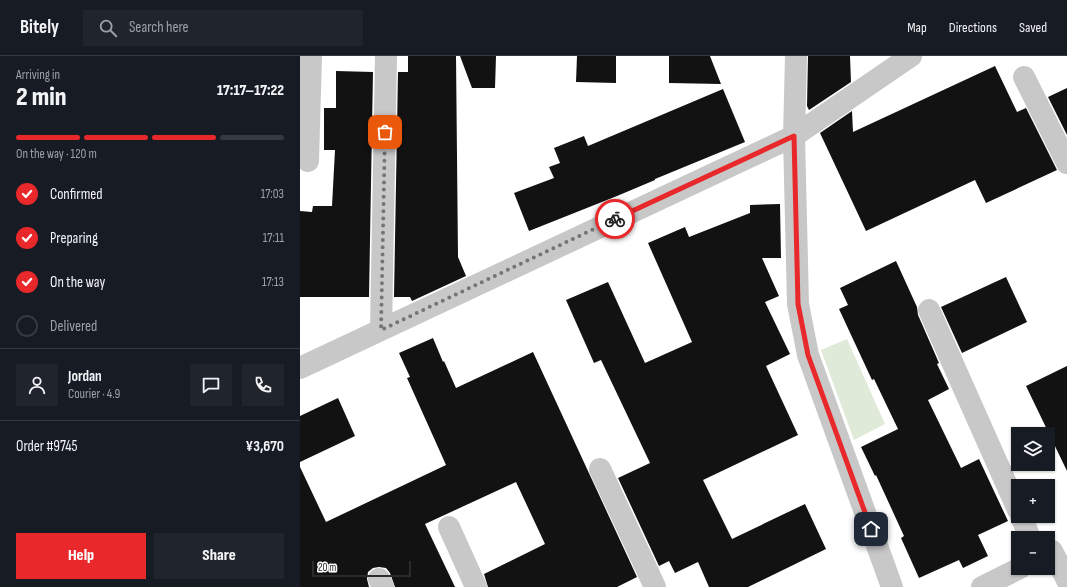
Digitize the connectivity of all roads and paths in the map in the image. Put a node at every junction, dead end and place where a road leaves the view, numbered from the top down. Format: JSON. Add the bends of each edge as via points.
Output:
{"nodes":[{"id":1,"x":311,"y":56,"type":"edge"},
{"id":2,"x":386,"y":56,"type":"edge"},
{"id":3,"x":796,"y":56,"type":"edge"},
{"id":4,"x":911,"y":56,"type":"edge"},
{"id":5,"x":1024,"y":77,"type":"dead end"},
{"id":6,"x":794,"y":136,"type":"junction"},
{"id":7,"x":308,"y":161,"type":"dead end"},
{"id":8,"x":1067,"y":163,"type":"edge"},
{"id":9,"x":930,"y":310,"type":"dead end"},
{"id":10,"x":381,"y":330,"type":"junction"},
{"id":11,"x":300,"y":368,"type":"edge"},
{"id":12,"x":600,"y":469,"type":"dead end"},
{"id":13,"x":1011,"y":494,"type":"edge"},
{"id":14,"x":449,"y":527,"type":"dead end"},
{"id":15,"x":1056,"y":549,"type":"edge"},
{"id":16,"x":1011,"y":572,"type":"edge"},
{"id":17,"x":1067,"y":580,"type":"edge"},
{"id":18,"x":476,"y":587,"type":"edge"},
{"id":19,"x":655,"y":587,"type":"edge"},
{"id":20,"x":892,"y":587,"type":"edge"},
{"id":21,"x":982,"y":587,"type":"edge"}],
"edges":[{"from":1,"to":7,"type":"street"},
{"from":2,"to":10,"type":"street"},
{"from":3,"to":6,"type":"street"},
{"from":4,"to":6,"type":"street"},
{"from":5,"to":8,"type":"street"},
{"from":6,"to":10,"type":"street"},
{"from":6,"to":20,"type":"street","via":[[798,304],[808,355]]},
{"from":9,"to":13,"type":"street"},
{"from":10,"to":11,"type":"street"},
{"from":12,"to":19,"type":"street"},
{"from":14,"to":18,"type":"street"},
{"from":15,"to":17,"type":"street"},
{"from":16,"to":21,"type":"street"}]}
